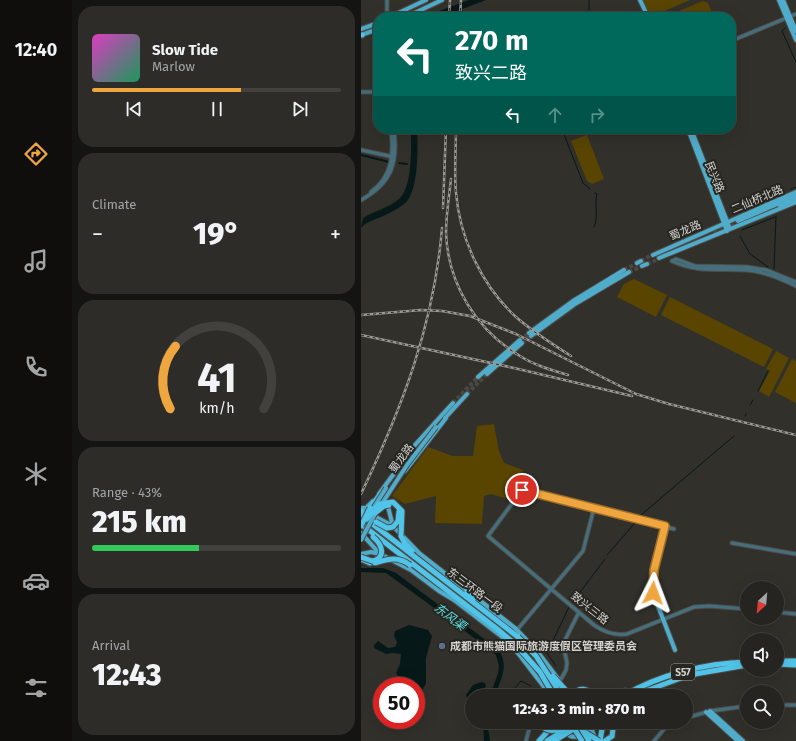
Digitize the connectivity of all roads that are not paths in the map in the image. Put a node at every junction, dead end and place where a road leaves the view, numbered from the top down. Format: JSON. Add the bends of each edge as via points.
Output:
{"nodes":[{"id":1,"x":387,"y":0,"type":"edge"},
{"id":2,"x":426,"y":0,"type":"edge"},
{"id":3,"x":442,"y":0,"type":"edge"},
{"id":4,"x":639,"y":0,"type":"edge"},
{"id":5,"x":779,"y":0,"type":"edge"},
{"id":6,"x":783,"y":0,"type":"edge"},
{"id":7,"x":387,"y":12,"type":"edge"},
{"id":8,"x":401,"y":12,"type":"edge"},
{"id":9,"x":417,"y":12,"type":"edge"},
{"id":10,"x":644,"y":12,"type":"edge"},
{"id":11,"x":796,"y":14,"type":"edge"},
{"id":12,"x":789,"y":17,"type":"junction"},
{"id":13,"x":373,"y":25,"type":"edge"},
{"id":14,"x":361,"y":29,"type":"edge"},
{"id":15,"x":796,"y":30,"type":"edge"},
{"id":16,"x":373,"y":31,"type":"edge"},
{"id":17,"x":361,"y":35,"type":"edge"},
{"id":18,"x":736,"y":39,"type":"edge"},
{"id":19,"x":796,"y":40,"type":"edge"},
{"id":20,"x":361,"y":92,"type":"edge"},
{"id":21,"x":373,"y":92,"type":"edge"},
{"id":22,"x":393,"y":134,"type":"edge"},
{"id":23,"x":689,"y":134,"type":"edge"},
{"id":24,"x":693,"y":134,"type":"edge"},
{"id":25,"x":361,"y":150,"type":"edge"},
{"id":26,"x":394,"y":157,"type":"junction"},
{"id":27,"x":796,"y":192,"type":"edge"},
{"id":28,"x":796,"y":196,"type":"edge"},
{"id":29,"x":361,"y":199,"type":"edge"},
{"id":30,"x":796,"y":199,"type":"edge"},
{"id":31,"x":796,"y":202,"type":"edge"},
{"id":32,"x":726,"y":222,"type":"junction"},
{"id":33,"x":729,"y":230,"type":"junction"},
{"id":34,"x":624,"y":270,"type":"tunnel mouth"},
{"id":35,"x":629,"y":272,"type":"tunnel mouth"},
{"id":36,"x":796,"y":282,"type":"edge"},
{"id":37,"x":796,"y":286,"type":"edge"},
{"id":38,"x":487,"y":374,"type":"tunnel mouth"},
{"id":39,"x":478,"y":377,"type":"tunnel mouth"},
{"id":40,"x":467,"y":394,"type":"tunnel mouth"},
{"id":41,"x":453,"y":403,"type":"tunnel mouth"},
{"id":42,"x":444,"y":416,"type":"junction"},
{"id":43,"x":435,"y":426,"type":"junction"},
{"id":44,"x":386,"y":488,"type":"junction"},
{"id":45,"x":594,"y":508,"type":"junction"},
{"id":46,"x":361,"y":509,"type":"edge"},
{"id":47,"x":375,"y":513,"type":"junction"},
{"id":48,"x":361,"y":515,"type":"edge"},
{"id":49,"x":367,"y":518,"type":"junction"},
{"id":50,"x":393,"y":526,"type":"junction"},
{"id":51,"x":665,"y":526,"type":"junction"},
{"id":52,"x":675,"y":529,"type":"dead end"},
{"id":53,"x":361,"y":532,"type":"edge"},
{"id":54,"x":732,"y":543,"type":"dead end"},
{"id":55,"x":380,"y":554,"type":"junction"},
{"id":56,"x":796,"y":554,"type":"edge"},
{"id":57,"x":361,"y":557,"type":"edge"},
{"id":58,"x":455,"y":588,"type":"junction"},
{"id":59,"x":552,"y":589,"type":"junction"},
{"id":60,"x":467,"y":591,"type":"junction"},
{"id":61,"x":452,"y":593,"type":"junction"},
{"id":62,"x":454,"y":600,"type":"junction"},
{"id":63,"x":740,"y":608,"type":"edge"},
{"id":64,"x":579,"y":612,"type":"junction"},
{"id":65,"x":489,"y":613,"type":"junction"},
{"id":66,"x":784,"y":613,"type":"edge"},
{"id":67,"x":796,"y":614,"type":"edge"},
{"id":68,"x":662,"y":619,"type":"junction"},
{"id":69,"x":496,"y":628,"type":"junction"},
{"id":70,"x":517,"y":630,"type":"junction"},
{"id":71,"x":675,"y":650,"type":"dead end"},
{"id":72,"x":525,"y":654,"type":"junction"},
{"id":73,"x":536,"y":656,"type":"junction"},
{"id":74,"x":784,"y":661,"type":"edge"},
{"id":75,"x":796,"y":661,"type":"edge"},
{"id":76,"x":740,"y":663,"type":"edge"},
{"id":77,"x":784,"y":664,"type":"edge"},
{"id":78,"x":796,"y":665,"type":"edge"},
{"id":79,"x":740,"y":666,"type":"edge"},
{"id":80,"x":666,"y":677,"type":"junction"},
{"id":81,"x":559,"y":682,"type":"junction"},
{"id":82,"x":657,"y":685,"type":"junction"},
{"id":83,"x":547,"y":689,"type":"joint"},
{"id":84,"x":547,"y":689,"type":"edge"},
{"id":85,"x":550,"y":689,"type":"edge"},
{"id":86,"x":557,"y":689,"type":"edge"},
{"id":87,"x":565,"y":689,"type":"edge"},
{"id":88,"x":565,"y":689,"type":"edge"},
{"id":89,"x":630,"y":689,"type":"edge"},
{"id":90,"x":639,"y":689,"type":"edge"},
{"id":91,"x":648,"y":689,"type":"edge"},
{"id":92,"x":651,"y":689,"type":"edge"},
{"id":93,"x":784,"y":705,"type":"edge"},
{"id":94,"x":796,"y":705,"type":"edge"},
{"id":95,"x":740,"y":707,"type":"edge"},
{"id":96,"x":708,"y":711,"type":"junction"},
{"id":97,"x":693,"y":716,"type":"edge"},
{"id":98,"x":529,"y":729,"type":"edge"},
{"id":99,"x":549,"y":729,"type":"edge"},
{"id":100,"x":565,"y":729,"type":"edge"},
{"id":101,"x":566,"y":729,"type":"edge"},
{"id":102,"x":567,"y":729,"type":"edge"},
{"id":103,"x":569,"y":729,"type":"edge"},
{"id":104,"x":570,"y":729,"type":"edge"},
{"id":105,"x":570,"y":729,"type":"edge"},
{"id":106,"x":583,"y":729,"type":"edge"},
{"id":107,"x":588,"y":729,"type":"edge"},
{"id":108,"x":604,"y":729,"type":"edge"},
{"id":109,"x":612,"y":729,"type":"edge"},
{"id":110,"x":664,"y":729,"type":"edge"},
{"id":111,"x":583,"y":731,"type":"joint"},
{"id":112,"x":600,"y":739,"type":"edge"},
{"id":113,"x":526,"y":741,"type":"edge"},
{"id":114,"x":539,"y":741,"type":"edge"},
{"id":115,"x":547,"y":741,"type":"edge"},
{"id":116,"x":554,"y":741,"type":"edge"},
{"id":117,"x":562,"y":741,"type":"edge"},
{"id":118,"x":576,"y":741,"type":"edge"},
{"id":119,"x":581,"y":741,"type":"edge"},
{"id":120,"x":589,"y":741,"type":"edge"},
{"id":121,"x":596,"y":741,"type":"edge"},
{"id":122,"x":605,"y":741,"type":"edge"},
{"id":123,"x":654,"y":741,"type":"edge"},
{"id":124,"x":738,"y":741,"type":"edge"},
{"id":125,"x":743,"y":741,"type":"edge"}],
"edges":[{"from":1,"to":7,"type":"street"},
{"from":2,"to":8,"type":"main road"},
{"from":3,"to":9,"type":"main road"},
{"from":4,"to":10,"type":"main road"},
{"from":5,"to":12,"type":"main road"},
{"from":6,"to":12,"type":"main road"},
{"from":11,"to":12,"type":"street"},
{"from":12,"to":15,"type":"main road"},
{"from":12,"to":18,"type":"street"},
{"from":12,"to":19,"type":"main road"},
{"from":13,"to":14,"type":"main road"},
{"from":16,"to":17,"type":"main road"},
{"from":20,"to":21,"type":"street"},
{"from":22,"to":26,"type":"street"},
{"from":23,"to":32,"type":"main road","name":"民兴路"},
{"from":24,"to":32,"type":"main road","name":"民兴路"},
{"from":25,"to":26,"type":"street"},
{"from":26,"to":29,"type":"street","via":[[392,169],[385,182],[375,192]]},
{"from":27,"to":32,"type":"main road","name":"二仙桥北路"},
{"from":28,"to":30,"type":"main road","via":[[739,222]]},
{"from":31,"to":33,"type":"main road","name":"蜀龙路"},
{"from":32,"to":33,"type":"main road","name":"民兴路"},
{"from":32,"to":33,"type":"main road","name":"蜀龙路","via":[[652,255],[714,232],[658,259]]},
{"from":34,"to":35,"type":"main road","via":[[573,301],[530,334]]},
{"from":36,"to":37,"type":"street","via":[[766,270],[747,266],[695,266],[676,259],[672,261],[697,270],[746,270],[768,273]]},
{"from":38,"to":39,"type":"main road","via":[[521,342]]},
{"from":40,"to":42,"type":"main road","name":"蜀龙路"},
{"from":41,"to":42,"type":"main road","name":"蜀龙路"},
{"from":42,"to":43,"type":"main road","name":"蜀龙路"},
{"from":42,"to":46,"type":"main road","via":[[432,424],[377,496],[366,508]]},
{"from":42,"to":50,"type":"main road","via":[[387,499]]},
{"from":43,"to":44,"type":"main road","name":"蜀龙路","bridge":true},
{"from":43,"to":47,"type":"main road","name":"蜀龙路","bridge":true},
{"from":44,"to":49,"type":"main road","name":"蜀龙路","bridge":true},
{"from":44,"to":53,"type":"highway","bridge":true,"via":[[370,508]]},
{"from":45,"to":51,"type":"street"},
{"from":45,"to":59,"type":"street","via":[[583,551]]},
{"from":45,"to":59,"type":"street","name":"致兴三路","via":[[522,490],[487,536]]},
{"from":46,"to":47,"type":"highway","bridge":true,"via":[[387,528],[393,527],[399,521],[400,514],[397,508],[387,504]]},
{"from":46,"to":50,"type":"main road"},
{"from":47,"to":53,"type":"main road","name":"蜀龙路","bridge":true},
{"from":48,"to":58,"type":"highway","name":"东三环路一段"},
{"from":49,"to":53,"type":"main road","name":"蜀龙路","bridge":true},
{"from":49,"to":58,"type":"highway","bridge":true,"via":[[379,504],[393,502],[402,511],[401,536],[408,548]]},
{"from":50,"to":60,"type":"main road","via":[[415,549]]},
{"from":51,"to":52,"type":"street"},
{"from":51,"to":68,"type":"main road","via":[[652,584],[654,600]]},
{"from":53,"to":55,"type":"main road"},
{"from":53,"to":57,"type":"highway","bridge":true,"via":[[373,537],[381,544],[382,550],[380,556],[371,561]]},
{"from":53,"to":61,"type":"highway","name":"东三环路一段"},
{"from":54,"to":56,"type":"street"},
{"from":55,"to":57,"type":"main road","via":[[371,552]]},
{"from":55,"to":62,"type":"main road","via":[[411,570]]},
{"from":57,"to":61,"type":"highway","bridge":true,"via":[[366,562],[374,563],[394,558],[401,560]]},
{"from":58,"to":65,"type":"highway","name":"东三环路一段"},
{"from":59,"to":64,"type":"street","name":"致兴三路"},
{"from":59,"to":70,"type":"street"},
{"from":60,"to":65,"type":"highway"},
{"from":60,"to":70,"type":"main road"},
{"from":61,"to":69,"type":"highway","name":"东三环路一段"},
{"from":62,"to":69,"type":"highway"},
{"from":62,"to":83,"type":"main road","via":[[510,644]]},
{"from":63,"to":68,"type":"street","name":"致兴三路","via":[[694,607]]},
{"from":64,"to":68,"type":"street","name":"致兴三路","via":[[601,630],[619,635]]},
{"from":64,"to":81,"type":"street","via":[[563,644],[566,670]]},
{"from":65,"to":73,"type":"highway","name":"东三环路一段","bridge":true},
{"from":66,"to":67,"type":"street"},
{"from":68,"to":71,"type":"main road"},
{"from":69,"to":72,"type":"highway","name":"东三环路一段","bridge":true},
{"from":70,"to":81,"type":"main road","via":[[537,651]]},
{"from":72,"to":84,"type":"highway","bridge":true},
{"from":72,"to":85,"type":"highway","name":"东三环路一段","bridge":true},
{"from":73,"to":86,"type":"highway","name":"东三环路一段","bridge":true},
{"from":73,"to":88,"type":"highway","bridge":true},
{"from":74,"to":75,"type":"highway"},
{"from":76,"to":80,"type":"highway","number":"S57","via":[[695,669]]},
{"from":77,"to":78,"type":"highway"},
{"from":79,"to":82,"type":"highway","number":"S57","via":[[689,675]]},
{"from":80,"to":89,"type":"highway"},
{"from":80,"to":90,"type":"highway","number":"S57"},
{"from":81,"to":83,"type":"street"},
{"from":81,"to":87,"type":"main road"},
{"from":82,"to":91,"type":"highway","number":"S57"},
{"from":82,"to":92,"type":"highway"},
{"from":93,"to":94,"type":"street"},
{"from":95,"to":96,"type":"street"},
{"from":96,"to":97,"type":"street"},
{"from":96,"to":124,"type":"main road"},
{"from":96,"to":125,"type":"main road"},
{"from":98,"to":113,"type":"street"},
{"from":99,"to":114,"type":"highway"},
{"from":100,"to":115,"type":"highway","bridge":true},
{"from":101,"to":116,"type":"highway","bridge":true},
{"from":102,"to":117,"type":"highway","bridge":true},
{"from":103,"to":118,"type":"main road"},
{"from":104,"to":106,"type":"main road","via":[[576,737],[581,736]]},
{"from":105,"to":119,"type":"highway","bridge":true},
{"from":107,"to":121,"type":"main road"},
{"from":108,"to":112,"type":"highway"},
{"from":109,"to":122,"type":"highway","bridge":true,"via":[[610,739]]},
{"from":110,"to":123,"type":"street"},
{"from":111,"to":112,"type":"highway","bridge":true},
{"from":111,"to":120,"type":"highway","bridge":true}]}
